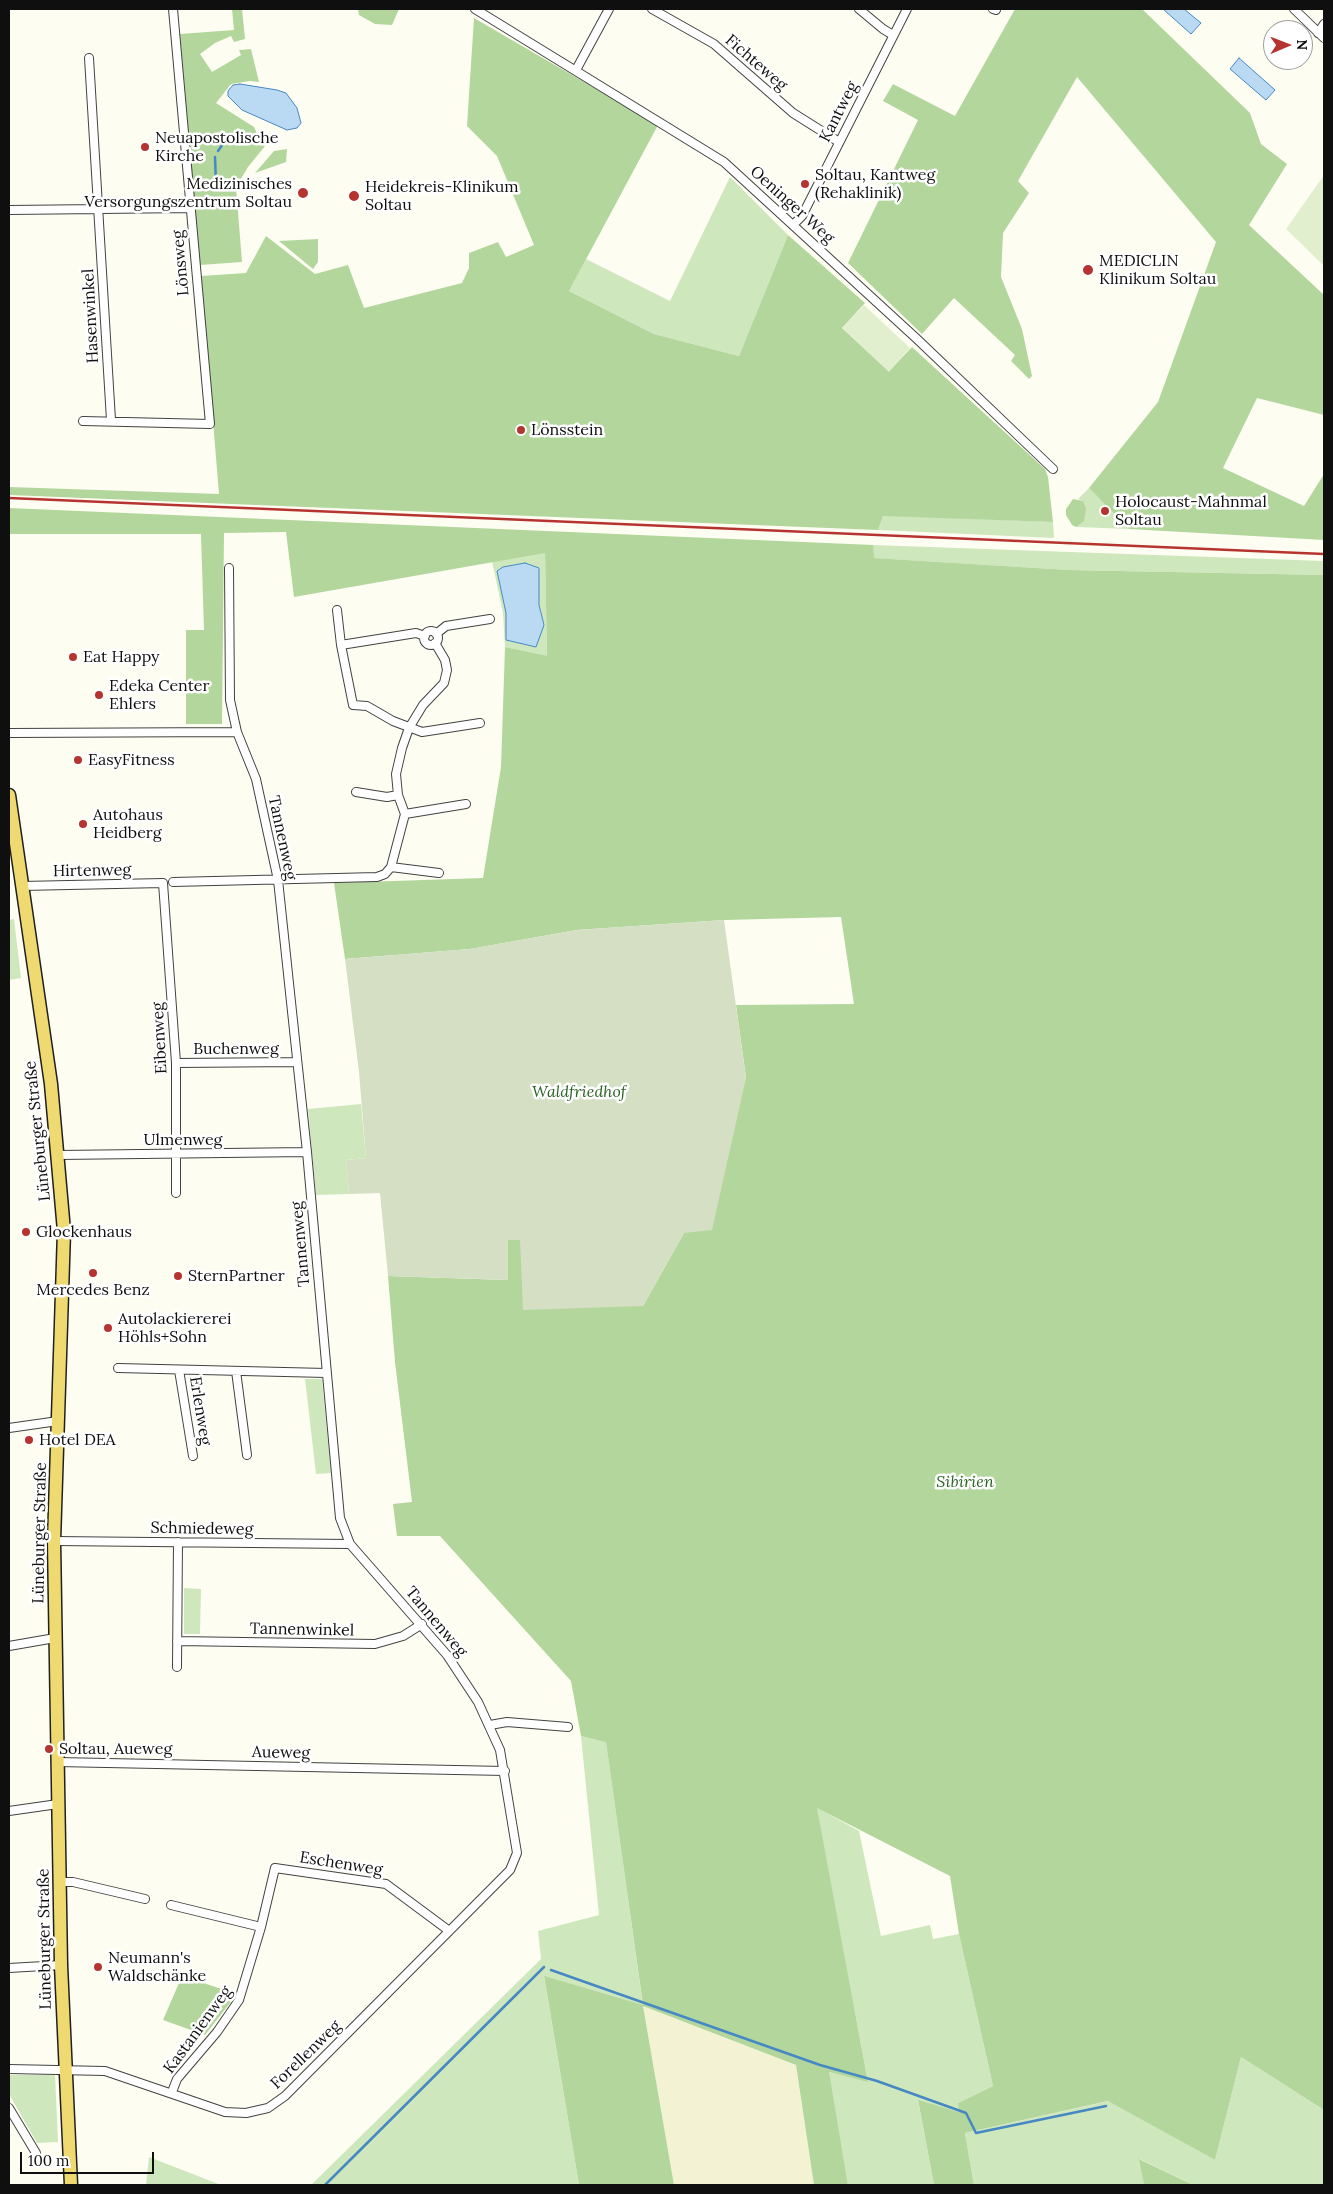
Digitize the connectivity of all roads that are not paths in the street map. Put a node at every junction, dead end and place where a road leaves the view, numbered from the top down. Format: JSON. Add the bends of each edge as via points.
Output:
{"nodes":[{"id":1,"x":172,"y":9,"type":"edge"},
{"id":2,"x":475,"y":9,"type":"edge"},
{"id":3,"x":609,"y":9,"type":"edge"},
{"id":4,"x":652,"y":9,"type":"edge"},
{"id":5,"x":859,"y":9,"type":"edge"},
{"id":6,"x":907,"y":9,"type":"edge"},
{"id":7,"x":1294,"y":9,"type":"edge"},
{"id":8,"x":1324,"y":24,"type":"edge"},
{"id":9,"x":893,"y":34,"type":"junction"},
{"id":10,"x":1321,"y":36,"type":"edge"},
{"id":11,"x":89,"y":58,"type":"dead end"},
{"id":12,"x":576,"y":70,"type":"junction"},
{"id":13,"x":839,"y":142,"type":"junction"},
{"id":14,"x":190,"y":208,"type":"junction"},
{"id":15,"x":9,"y":210,"type":"edge"},
{"id":16,"x":99,"y":210,"type":"junction"},
{"id":17,"x":793,"y":225,"type":"junction"},
{"id":18,"x":111,"y":420,"type":"junction"},
{"id":19,"x":83,"y":421,"type":"dead end"},
{"id":20,"x":1053,"y":469,"type":"dead end"},
{"id":21,"x":229,"y":568,"type":"dead end"},
{"id":22,"x":337,"y":610,"type":"dead end"},
{"id":23,"x":490,"y":619,"type":"dead end"},
{"id":24,"x":436,"y":634,"type":"junction"},
{"id":25,"x":425,"y":636,"type":"junction"},
{"id":26,"x":435,"y":643,"type":"junction"},
{"id":27,"x":341,"y":646,"type":"junction"},
{"id":28,"x":480,"y":724,"type":"dead end"},
{"id":29,"x":409,"y":728,"type":"junction"},
{"id":30,"x":237,"y":732,"type":"junction"},
{"id":31,"x":9,"y":734,"type":"edge"},
{"id":32,"x":356,"y":792,"type":"dead end"},
{"id":33,"x":398,"y":795,"type":"junction"},
{"id":34,"x":9,"y":796,"type":"edge"},
{"id":35,"x":466,"y":804,"type":"dead end"},
{"id":36,"x":405,"y":814,"type":"junction"},
{"id":37,"x":13,"y":852,"type":"edge"},
{"id":38,"x":391,"y":867,"type":"junction"},
{"id":39,"x":439,"y":873,"type":"dead end"},
{"id":40,"x":278,"y":880,"type":"junction"},
{"id":41,"x":173,"y":882,"type":"dead end"},
{"id":42,"x":163,"y":883,"type":"joint"},
{"id":43,"x":22,"y":886,"type":"junction"},
{"id":44,"x":297,"y":1062,"type":"junction"},
{"id":45,"x":176,"y":1063,"type":"junction"},
{"id":46,"x":307,"y":1152,"type":"junction"},
{"id":47,"x":177,"y":1154,"type":"junction"},
{"id":48,"x":59,"y":1155,"type":"junction"},
{"id":49,"x":176,"y":1193,"type":"dead end"},
{"id":50,"x":118,"y":1368,"type":"dead end"},
{"id":51,"x":179,"y":1370,"type":"junction"},
{"id":52,"x":236,"y":1371,"type":"junction"},
{"id":53,"x":326,"y":1373,"type":"junction"},
{"id":54,"x":58,"y":1421,"type":"junction"},
{"id":55,"x":9,"y":1428,"type":"edge"},
{"id":56,"x":247,"y":1455,"type":"dead end"},
{"id":57,"x":193,"y":1456,"type":"dead end"},
{"id":58,"x":54,"y":1541,"type":"junction"},
{"id":59,"x":178,"y":1542,"type":"junction"},
{"id":60,"x":350,"y":1544,"type":"junction"},
{"id":61,"x":422,"y":1624,"type":"junction"},
{"id":62,"x":55,"y":1638,"type":"junction"},
{"id":63,"x":177,"y":1641,"type":"junction"},
{"id":64,"x":9,"y":1646,"type":"edge"},
{"id":65,"x":177,"y":1667,"type":"dead end"},
{"id":66,"x":490,"y":1725,"type":"junction"},
{"id":67,"x":568,"y":1727,"type":"dead end"},
{"id":68,"x":57,"y":1762,"type":"junction"},
{"id":69,"x":505,"y":1771,"type":"junction"},
{"id":70,"x":58,"y":1804,"type":"junction"},
{"id":71,"x":9,"y":1811,"type":"edge"},
{"id":72,"x":510,"y":1870,"type":"joint"},
{"id":73,"x":60,"y":1882,"type":"junction"},
{"id":74,"x":145,"y":1899,"type":"dead end"},
{"id":75,"x":171,"y":1905,"type":"dead end"},
{"id":76,"x":261,"y":1927,"type":"junction"},
{"id":77,"x":448,"y":1930,"type":"junction"},
{"id":78,"x":61,"y":1965,"type":"junction"},
{"id":79,"x":9,"y":1968,"type":"edge"},
{"id":80,"x":9,"y":2069,"type":"edge"},
{"id":81,"x":64,"y":2070,"type":"junction"},
{"id":82,"x":172,"y":2092,"type":"junction"},
{"id":83,"x":9,"y":2108,"type":"edge"},
{"id":84,"x":36,"y":2153,"type":"dead end"},
{"id":85,"x":71,"y":2185,"type":"edge"}],
"edges":[{"from":1,"to":14,"type":"street","name":"Lönsweg"},
{"from":2,"to":12,"type":"street","name":"Oeninger Weg"},
{"from":3,"to":12,"type":"street"},
{"from":4,"to":13,"type":"street","name":"Fichteweg","via":[[714,44],[793,113]]},
{"from":5,"to":9,"type":"street"},
{"from":6,"to":9,"type":"street","name":"Kantweg"},
{"from":7,"to":10,"type":"street"},
{"from":8,"to":10,"type":"street"},
{"from":9,"to":13,"type":"street","name":"Kantweg"},
{"from":11,"to":16,"type":"street","name":"Hasenwinkel"},
{"from":12,"to":17,"type":"street","name":"Oeninger Weg","via":[[724,162]]},
{"from":13,"to":17,"type":"street","name":"Kantweg","via":[[802,216]]},
{"from":14,"to":16,"type":"street"},
{"from":14,"to":18,"type":"street","name":"Lönsweg","via":[[210,424]]},
{"from":15,"to":16,"type":"street"},
{"from":16,"to":18,"type":"street","name":"Hasenwinkel"},
{"from":17,"to":20,"type":"street","name":"Oeninger Weg"},
{"from":18,"to":19,"type":"street"},
{"from":21,"to":30,"type":"street","name":"Tannenweg","via":[[230,700]]},
{"from":22,"to":27,"type":"street"},
{"from":23,"to":24,"type":"street","via":[[446,626]]},
{"from":24,"to":25,"type":"street","via":[[428,632]]},
{"from":24,"to":26,"type":"street","via":[[438,639]]},
{"from":25,"to":26,"type":"street","via":[[428,644]]},
{"from":25,"to":27,"type":"street","via":[[416,634]]},
{"from":26,"to":29,"type":"street","via":[[445,660],[444,683],[423,705]]},
{"from":27,"to":29,"type":"street","via":[[353,705],[367,706]]},
{"from":28,"to":29,"type":"street","via":[[422,732]]},
{"from":29,"to":33,"type":"street","via":[[396,774]]},
{"from":30,"to":31,"type":"street"},
{"from":30,"to":40,"type":"street","name":"Tannenweg","via":[[256,779]]},
{"from":32,"to":33,"type":"street","via":[[387,797]]},
{"from":33,"to":36,"type":"street"},
{"from":34,"to":37,"type":"main road","name":"Lüneburger Straße"},
{"from":35,"to":36,"type":"street"},
{"from":36,"to":38,"type":"street"},
{"from":37,"to":43,"type":"main road","name":"Lüneburger Straße"},
{"from":38,"to":39,"type":"street"},
{"from":38,"to":40,"type":"street","via":[[377,877]]},
{"from":40,"to":41,"type":"street"},
{"from":40,"to":44,"type":"street","name":"Tannenweg"},
{"from":42,"to":43,"type":"street","name":"Hirtenweg"},
{"from":42,"to":45,"type":"street","name":"Eibenweg"},
{"from":43,"to":48,"type":"main road","name":"Lüneburger Straße"},
{"from":44,"to":45,"type":"street","name":"Buchenweg"},
{"from":44,"to":46,"type":"street","name":"Tannenweg"},
{"from":45,"to":47,"type":"street","name":"Eibenweg"},
{"from":46,"to":47,"type":"street","name":"Ulmenweg"},
{"from":46,"to":53,"type":"street","name":"Tannenweg"},
{"from":47,"to":48,"type":"street","name":"Ulmenweg"},
{"from":47,"to":49,"type":"street","name":"Eibenweg"},
{"from":48,"to":54,"type":"main road","name":"Lüneburger Straße","via":[[64,1231]]},
{"from":50,"to":51,"type":"street"},
{"from":51,"to":52,"type":"street"},
{"from":51,"to":57,"type":"street","name":"Erlenweg"},
{"from":52,"to":53,"type":"street"},
{"from":52,"to":56,"type":"street"},
{"from":53,"to":60,"type":"street","name":"Tannenweg","via":[[340,1518]]},
{"from":54,"to":55,"type":"street"},
{"from":54,"to":58,"type":"main road","name":"Lüneburger Straße"},
{"from":58,"to":59,"type":"street","name":"Schmiedeweg"},
{"from":58,"to":62,"type":"main road","name":"Lüneburger Straße"},
{"from":59,"to":60,"type":"street","name":"Schmiedeweg"},
{"from":59,"to":63,"type":"street"},
{"from":60,"to":61,"type":"street","name":"Tannenweg"},
{"from":61,"to":63,"type":"street","name":"Tannenwinkel","via":[[403,1636],[375,1644]]},
{"from":61,"to":66,"type":"street","name":"Tannenweg","via":[[456,1668]]},
{"from":62,"to":64,"type":"street"},
{"from":62,"to":68,"type":"main road","name":"Lüneburger Straße"},
{"from":63,"to":65,"type":"street"},
{"from":66,"to":67,"type":"street","via":[[508,1722]]},
{"from":66,"to":69,"type":"street","name":"Tannenweg"},
{"from":68,"to":69,"type":"street","name":"Aueweg"},
{"from":68,"to":70,"type":"main road","name":"Lüneburger Straße"},
{"from":69,"to":72,"type":"street","name":"Tannenweg","via":[[517,1853]]},
{"from":70,"to":71,"type":"street"},
{"from":70,"to":73,"type":"main road","name":"Lüneburger Straße"},
{"from":72,"to":77,"type":"street","name":"Forellenweg"},
{"from":73,"to":74,"type":"street","via":[[73,1882]]},
{"from":73,"to":78,"type":"main road","name":"Lüneburger Straße"},
{"from":75,"to":76,"type":"street"},
{"from":76,"to":77,"type":"street","name":"Eschenweg","via":[[274,1868],[386,1884]]},
{"from":76,"to":82,"type":"street","name":"Kastanienweg","via":[[239,2000],[177,2080]]},
{"from":77,"to":82,"type":"street","name":"Forellenweg","via":[[292,2089],[268,2108],[246,2113],[225,2112]]},
{"from":78,"to":79,"type":"street"},
{"from":78,"to":81,"type":"main road","name":"Lüneburger Straße"},
{"from":80,"to":81,"type":"street","name":"Forellenweg"},
{"from":81,"to":82,"type":"street","name":"Forellenweg","via":[[105,2071]]},
{"from":81,"to":85,"type":"main road","name":"Lüneburger Straße"},
{"from":83,"to":84,"type":"street"}]}
